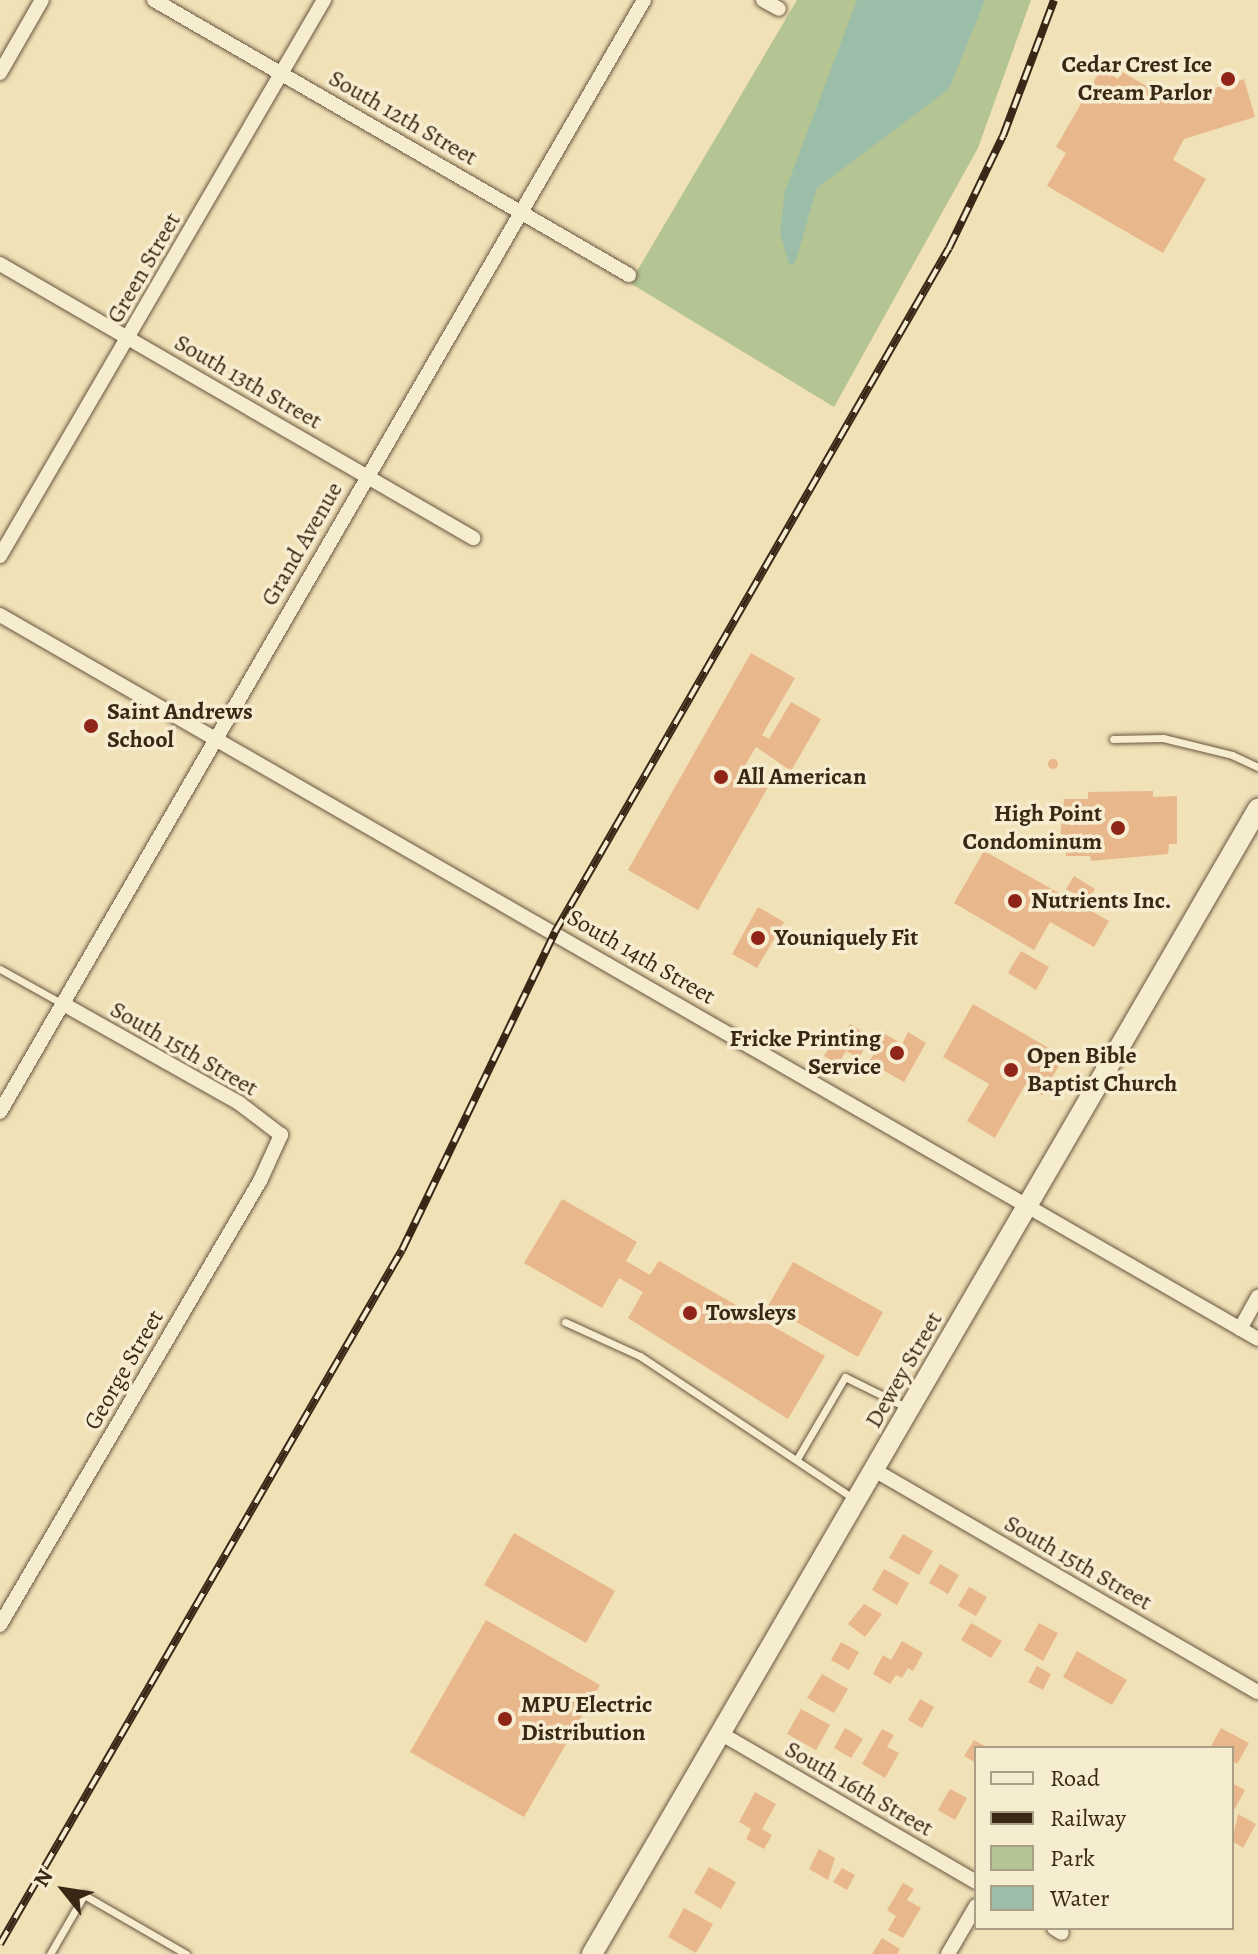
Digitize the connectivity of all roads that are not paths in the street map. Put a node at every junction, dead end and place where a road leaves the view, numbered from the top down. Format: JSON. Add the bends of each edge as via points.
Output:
{"nodes":[{"id":1,"x":42,"y":0,"type":"edge"},
{"id":2,"x":154,"y":0,"type":"edge"},
{"id":3,"x":324,"y":0,"type":"edge"},
{"id":4,"x":644,"y":0,"type":"edge"},
{"id":5,"x":763,"y":0,"type":"edge"},
{"id":6,"x":779,"y":9,"type":"dead end"},
{"id":7,"x":0,"y":73,"type":"edge"},
{"id":8,"x":281,"y":74,"type":"junction"},
{"id":9,"x":523,"y":212,"type":"junction"},
{"id":10,"x":0,"y":264,"type":"edge"},
{"id":11,"x":629,"y":275,"type":"dead end"},
{"id":12,"x":129,"y":338,"type":"junction"},
{"id":13,"x":366,"y":477,"type":"junction"},
{"id":14,"x":473,"y":538,"type":"dead end"},
{"id":15,"x":0,"y":556,"type":"edge"},
{"id":16,"x":0,"y":615,"type":"edge"},
{"id":17,"x":214,"y":739,"type":"junction"},
{"id":18,"x":1113,"y":739,"type":"dead end"},
{"id":19,"x":1258,"y":767,"type":"edge"},
{"id":20,"x":1258,"y":809,"type":"edge"},
{"id":21,"x":0,"y":969,"type":"edge"},
{"id":22,"x":63,"y":1004,"type":"junction"},
{"id":23,"x":0,"y":1112,"type":"edge"},
{"id":24,"x":281,"y":1135,"type":"joint"},
{"id":25,"x":1028,"y":1209,"type":"junction"},
{"id":26,"x":1258,"y":1297,"type":"edge"},
{"id":27,"x":565,"y":1322,"type":"dead end"},
{"id":28,"x":1240,"y":1329,"type":"junction"},
{"id":29,"x":1258,"y":1339,"type":"edge"},
{"id":30,"x":911,"y":1410,"type":"junction"},
{"id":31,"x":797,"y":1459,"type":"junction"},
{"id":32,"x":876,"y":1471,"type":"junction"},
{"id":33,"x":858,"y":1502,"type":"junction"},
{"id":34,"x":0,"y":1625,"type":"edge"},
{"id":35,"x":1258,"y":1692,"type":"edge"},
{"id":36,"x":720,"y":1733,"type":"junction"},
{"id":37,"x":974,"y":1881,"type":"edge"},
{"id":38,"x":974,"y":1909,"type":"edge"},
{"id":39,"x":50,"y":1954,"type":"edge"},
{"id":40,"x":186,"y":1954,"type":"edge"},
{"id":41,"x":592,"y":1954,"type":"edge"},
{"id":42,"x":948,"y":1954,"type":"edge"}],
"edges":[{"from":1,"to":7,"type":"street"},
{"from":2,"to":8,"type":"street","name":"South 12th Street"},
{"from":3,"to":8,"type":"street","name":"Green Street"},
{"from":4,"to":9,"type":"street","name":"Grand Avenue"},
{"from":5,"to":6,"type":"street"},
{"from":8,"to":9,"type":"street","name":"South 12th Street"},
{"from":8,"to":12,"type":"street","name":"Green Street"},
{"from":9,"to":11,"type":"street","name":"South 12th Street"},
{"from":9,"to":13,"type":"street","name":"Grand Avenue"},
{"from":10,"to":12,"type":"street","name":"South 13th Street"},
{"from":12,"to":13,"type":"street","name":"South 13th Street"},
{"from":12,"to":15,"type":"street","name":"Green Street"},
{"from":13,"to":14,"type":"street","name":"South 13th Street"},
{"from":13,"to":17,"type":"street","name":"Grand Avenue"},
{"from":16,"to":17,"type":"street","name":"South 14th Street"},
{"from":17,"to":22,"type":"street","name":"Grand Avenue"},
{"from":17,"to":25,"type":"street","name":"South 14th Street"},
{"from":18,"to":19,"type":"lane","via":[[1163,738]]},
{"from":20,"to":25,"type":"street","name":"Dewey Street"},
{"from":21,"to":22,"type":"lane"},
{"from":22,"to":23,"type":"street","name":"Grand Avenue"},
{"from":22,"to":24,"type":"street","name":"South 15th Street","via":[[239,1103]]},
{"from":24,"to":34,"type":"street","name":"George Street","via":[[260,1181]]},
{"from":25,"to":28,"type":"street","name":"South 14th Street"},
{"from":25,"to":30,"type":"street","name":"Dewey Street"},
{"from":26,"to":28,"type":"street"},
{"from":27,"to":31,"type":"lane","via":[[640,1356]]},
{"from":28,"to":29,"type":"street","name":"South 14th Street"},
{"from":30,"to":31,"type":"lane","via":[[845,1377]]},
{"from":30,"to":32,"type":"street","name":"Dewey Street"},
{"from":31,"to":33,"type":"lane"},
{"from":32,"to":33,"type":"street","name":"Dewey Street"},
{"from":32,"to":35,"type":"street","name":"South 15th Street"},
{"from":33,"to":36,"type":"street","name":"Dewey Street"},
{"from":36,"to":37,"type":"street","name":"South 16th Street"},
{"from":36,"to":41,"type":"street","name":"Dewey Street"},
{"from":38,"to":42,"type":"street"},
{"from":39,"to":40,"type":"lane","via":[[84,1895]]}]}
